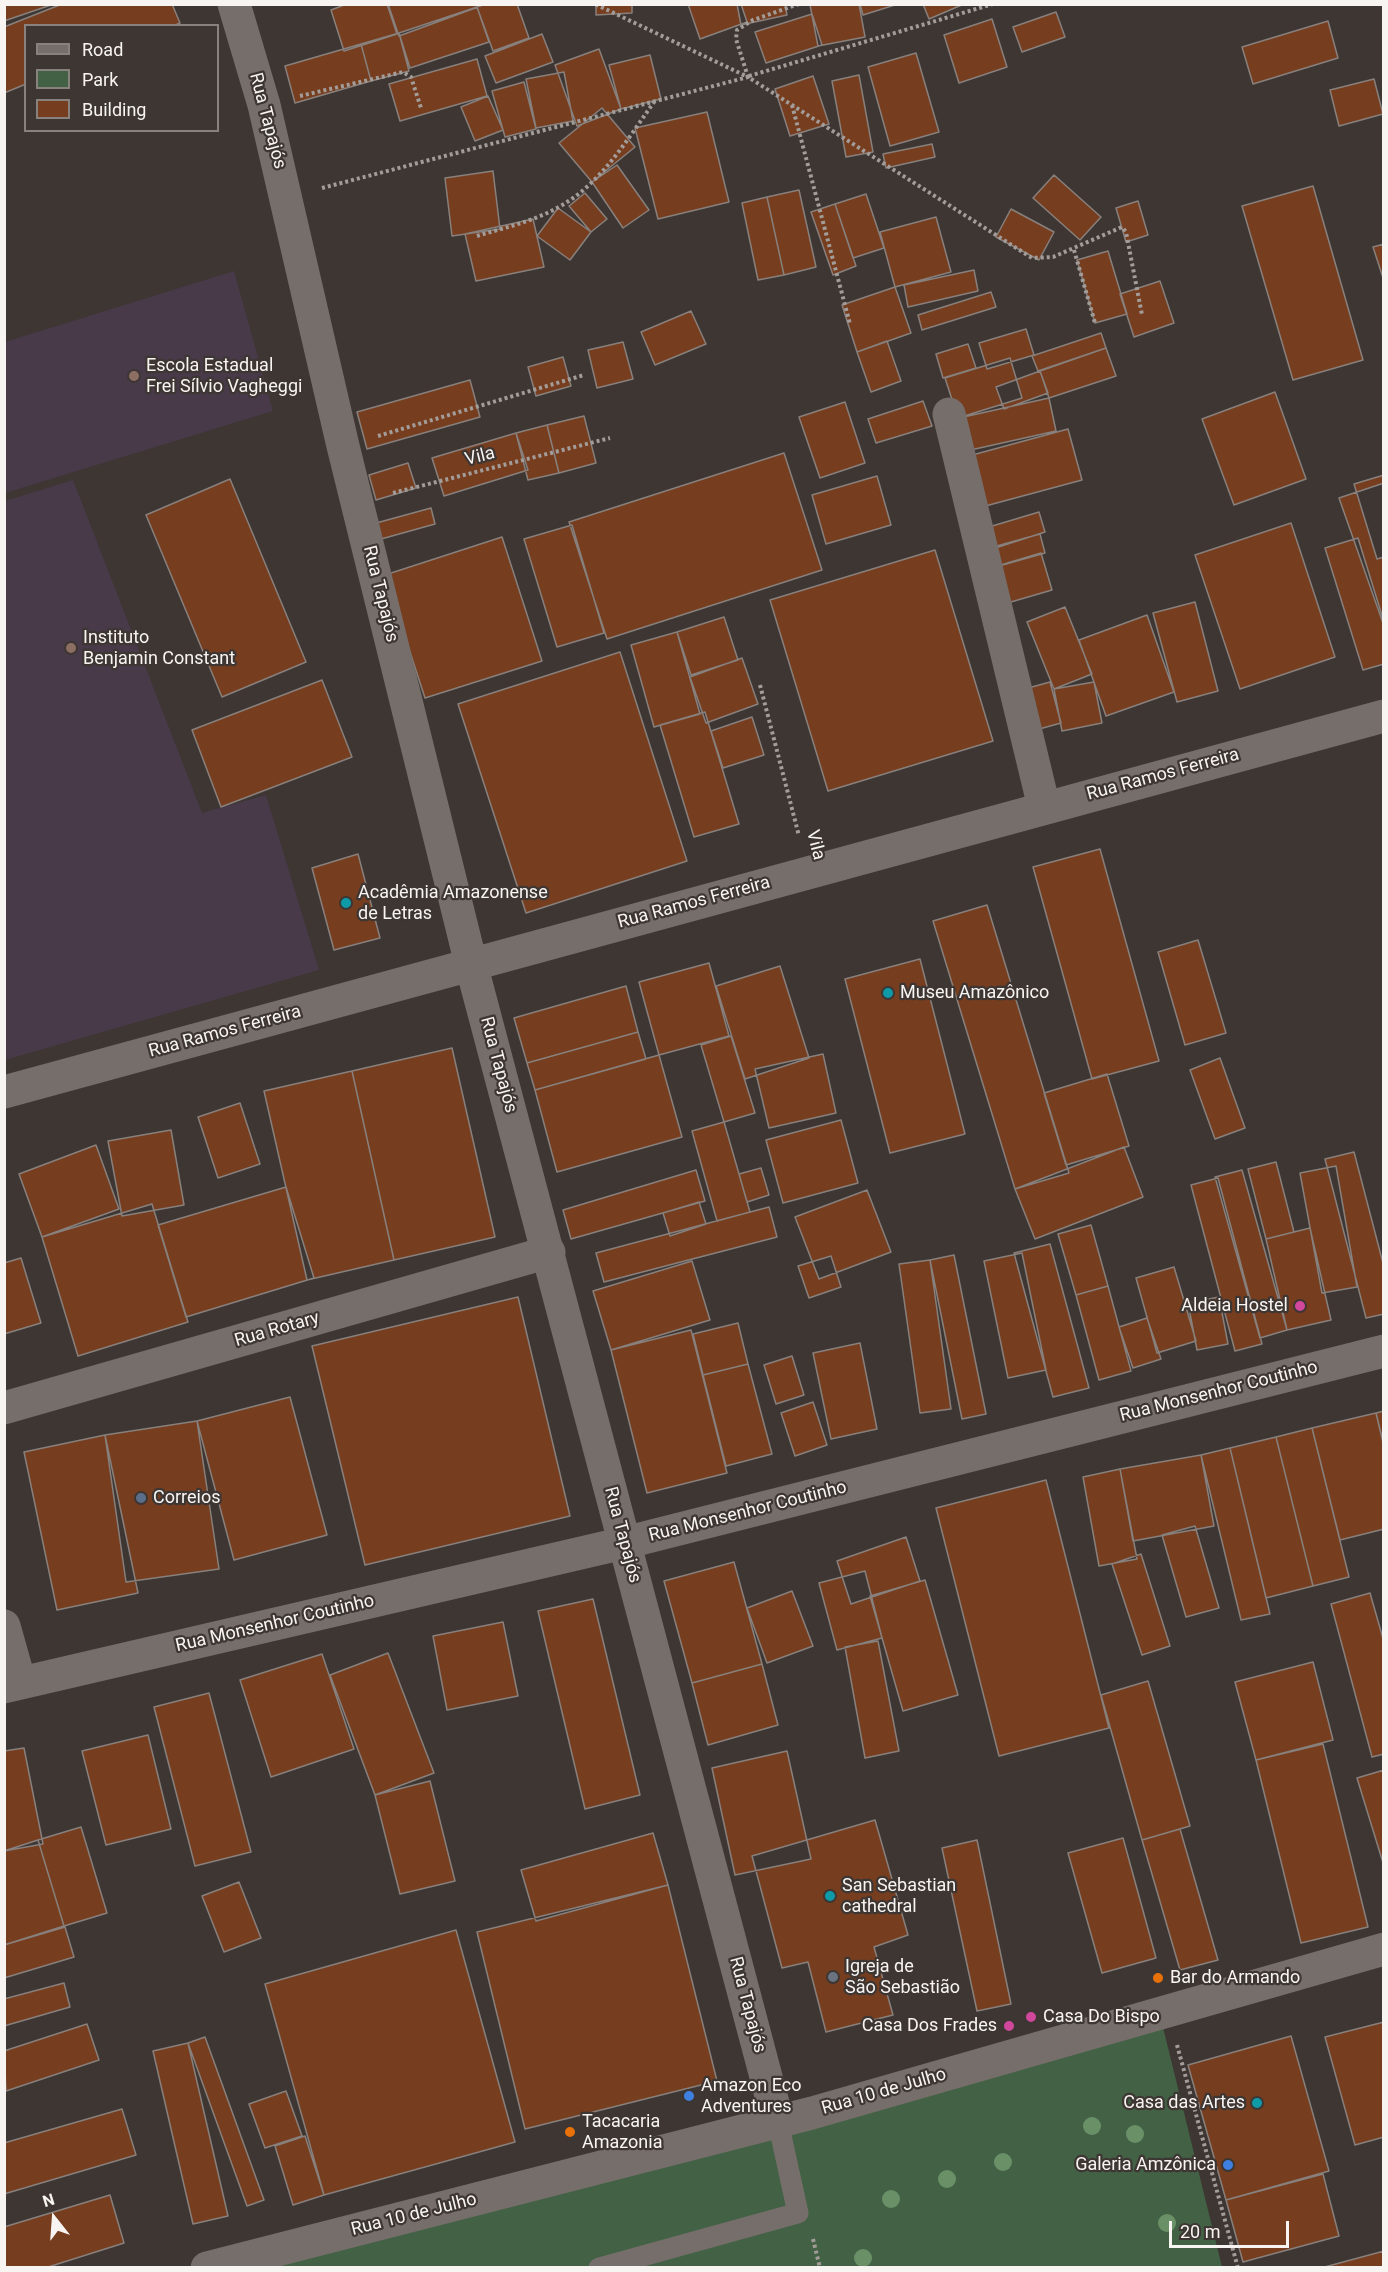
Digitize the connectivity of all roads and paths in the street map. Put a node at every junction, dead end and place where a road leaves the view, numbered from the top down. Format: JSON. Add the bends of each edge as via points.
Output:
{"nodes":[{"id":1,"x":234,"y":4,"type":"edge"},
{"id":2,"x":595,"y":4,"type":"edge"},
{"id":3,"x":799,"y":4,"type":"edge"},
{"id":4,"x":993,"y":4,"type":"edge"},
{"id":5,"x":748,"y":77,"type":"junction"},
{"id":6,"x":654,"y":101,"type":"junction"},
{"id":7,"x":264,"y":105,"type":"junction"},
{"id":8,"x":792,"y":105,"type":"junction"},
{"id":9,"x":421,"y":108,"type":"dead end"},
{"id":10,"x":287,"y":198,"type":"junction"},
{"id":11,"x":477,"y":236,"type":"dead end"},
{"id":12,"x":1074,"y":249,"type":"junction"},
{"id":13,"x":1142,"y":315,"type":"dead end"},
{"id":14,"x":1095,"y":323,"type":"dead end"},
{"id":15,"x":850,"y":324,"type":"dead end"},
{"id":16,"x":584,"y":375,"type":"dead end"},
{"id":17,"x":949,"y":414,"type":"dead end"},
{"id":18,"x":610,"y":438,"type":"dead end"},
{"id":19,"x":343,"y":446,"type":"junction"},
{"id":20,"x":357,"y":502,"type":"junction"},
{"id":21,"x":760,"y":685,"type":"dead end"},
{"id":22,"x":1383,"y":716,"type":"edge"},
{"id":23,"x":1044,"y":807,"type":"junction"},
{"id":24,"x":808,"y":872,"type":"junction"},
{"id":25,"x":471,"y":964,"type":"junction"},
{"id":26,"x":4,"y":1092,"type":"edge"},
{"id":27,"x":549,"y":1252,"type":"junction"},
{"id":28,"x":1383,"y":1351,"type":"edge"},
{"id":29,"x":4,"y":1408,"type":"edge"},
{"id":30,"x":624,"y":1543,"type":"junction"},
{"id":31,"x":4,"y":1626,"type":"edge"},
{"id":32,"x":12,"y":1685,"type":"edge"},
{"id":33,"x":1383,"y":1949,"type":"edge"},
{"id":34,"x":1167,"y":2010,"type":"junction"},
{"id":35,"x":778,"y":2122,"type":"junction"},
{"id":36,"x":814,"y":2246,"type":"dead end"},
{"id":37,"x":611,"y":2266,"type":"edge"},
{"id":38,"x":207,"y":2268,"type":"edge"},
{"id":39,"x":820,"y":2268,"type":"edge"},
{"id":40,"x":1238,"y":2268,"type":"edge"}],
"edges":[{"from":1,"to":7,"type":"street","name":"Rua Tapajós"},
{"from":2,"to":5,"type":"path"},
{"from":3,"to":5,"type":"path","via":[[753,20],[737,30],[736,39]]},
{"from":4,"to":5,"type":"path"},
{"from":5,"to":6,"type":"path"},
{"from":5,"to":8,"type":"path"},
{"from":6,"to":10,"type":"path"},
{"from":6,"to":11,"type":"path","via":[[592,183],[558,208]]},
{"from":7,"to":9,"type":"path","via":[[403,72],[411,77]]},
{"from":7,"to":10,"type":"street","name":"Rua Tapajós"},
{"from":8,"to":12,"type":"path","via":[[1032,258],[1053,257]]},
{"from":8,"to":15,"type":"path"},
{"from":10,"to":19,"type":"street","name":"Rua Tapajós"},
{"from":12,"to":13,"type":"path","via":[[1122,226]]},
{"from":12,"to":14,"type":"path"},
{"from":16,"to":19,"type":"path"},
{"from":17,"to":23,"type":"street"},
{"from":18,"to":20,"type":"path","name":"Vila"},
{"from":19,"to":20,"type":"street","name":"Rua Tapajós"},
{"from":20,"to":25,"type":"street","name":"Rua Tapajós"},
{"from":21,"to":24,"type":"path","name":"Vila"},
{"from":22,"to":23,"type":"street","name":"Rua Ramos Ferreira"},
{"from":23,"to":24,"type":"street","name":"Rua Ramos Ferreira"},
{"from":24,"to":25,"type":"street","name":"Rua Ramos Ferreira"},
{"from":25,"to":26,"type":"street","name":"Rua Ramos Ferreira"},
{"from":25,"to":27,"type":"street","name":"Rua Tapajós"},
{"from":27,"to":29,"type":"street","name":"Rua Rotary"},
{"from":27,"to":30,"type":"street","name":"Rua Tapajós"},
{"from":28,"to":30,"type":"street","name":"Rua Monsenhor Coutinho"},
{"from":30,"to":32,"type":"street","name":"Rua Monsenhor Coutinho"},
{"from":30,"to":35,"type":"street","name":"Rua Tapajós"},
{"from":31,"to":32,"type":"street"},
{"from":33,"to":34,"type":"street","name":"Rua 10 de Julho"},
{"from":34,"to":35,"type":"street","name":"Rua 10 de Julho"},
{"from":34,"to":40,"type":"path"},
{"from":35,"to":37,"type":"lane","via":[[798,2213]]},
{"from":35,"to":38,"type":"street","name":"Rua 10 de Julho"},
{"from":36,"to":39,"type":"path"}]}
